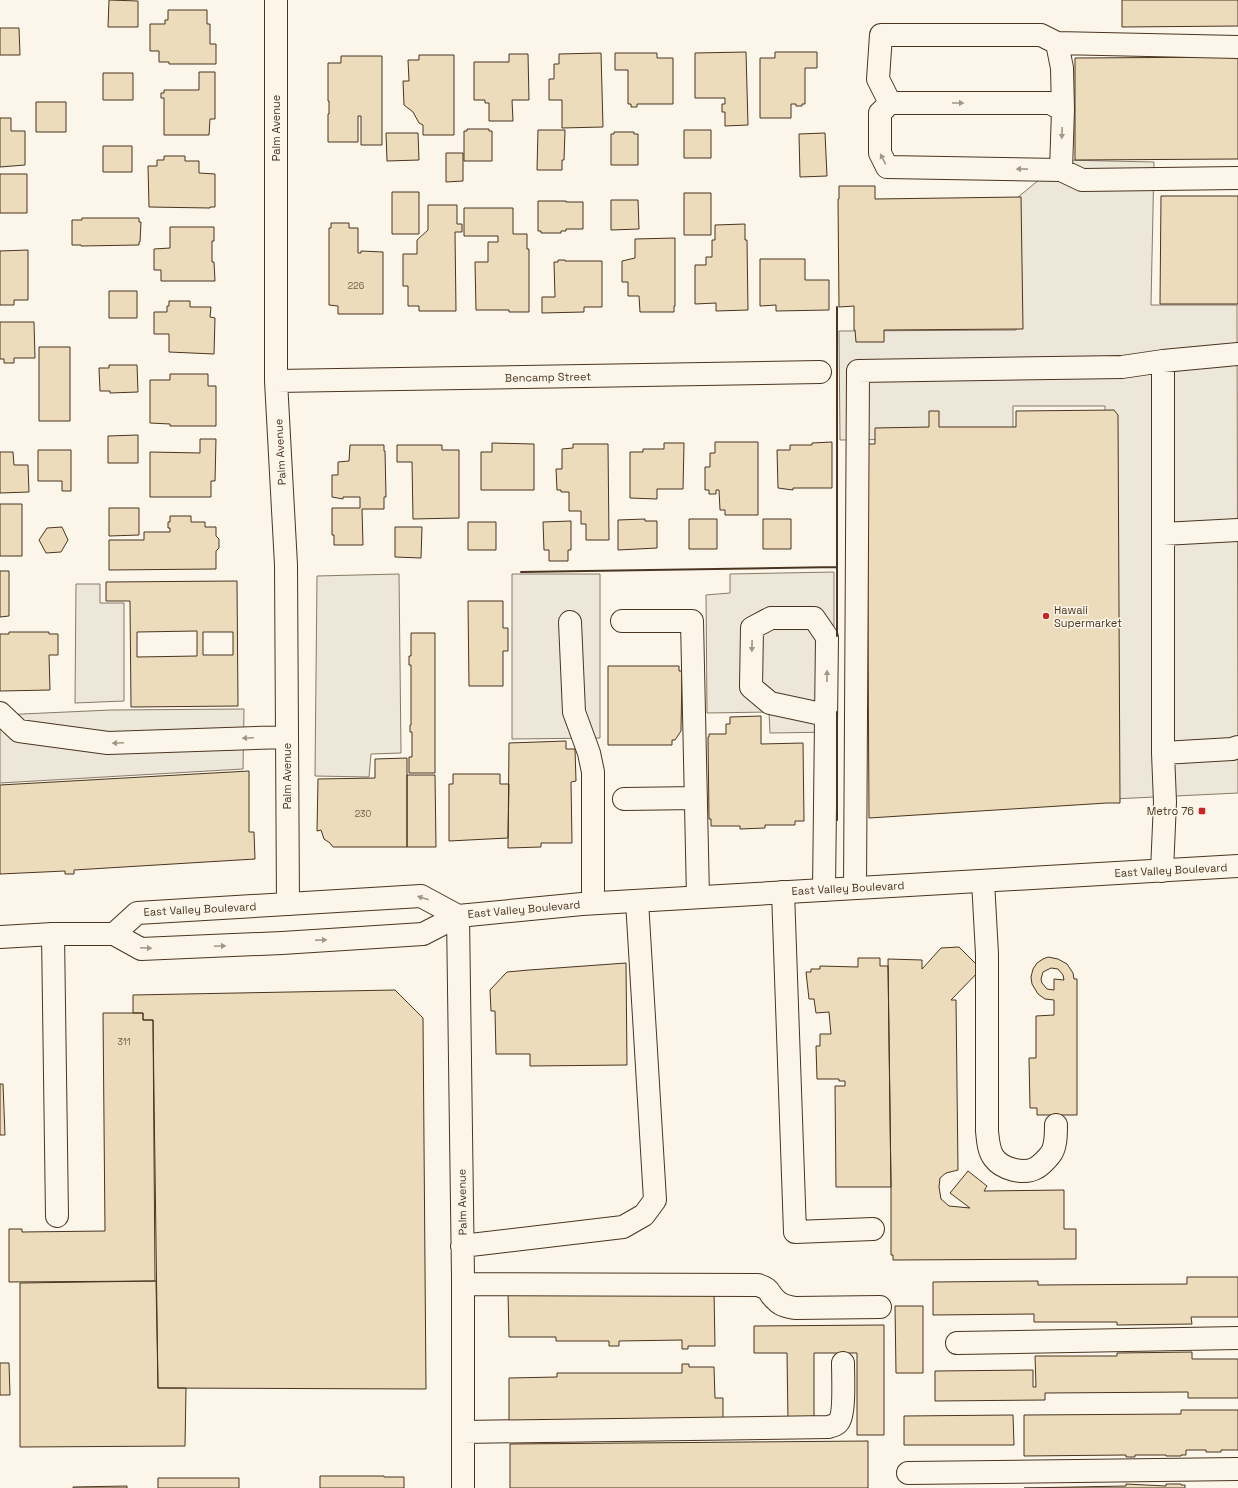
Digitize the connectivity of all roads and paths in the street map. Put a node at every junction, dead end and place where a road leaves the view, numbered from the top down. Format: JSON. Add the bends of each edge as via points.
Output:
{"nodes":[{"id":1,"x":276,"y":0,"type":"edge"},
{"id":2,"x":1057,"y":43,"type":"junction"},
{"id":3,"x":1238,"y":47,"type":"edge"},
{"id":4,"x":890,"y":103,"type":"junction"},
{"id":5,"x":1063,"y":110,"type":"junction"},
{"id":6,"x":1061,"y":170,"type":"junction"},
{"id":7,"x":1238,"y":178,"type":"edge"},
{"id":8,"x":1238,"y":354,"type":"edge"},
{"id":9,"x":1163,"y":361,"type":"junction"},
{"id":10,"x":820,"y":372,"type":"dead end"},
{"id":11,"x":276,"y":381,"type":"junction"},
{"id":12,"x":1238,"y":530,"type":"edge"},
{"id":13,"x":1163,"y":534,"type":"junction"},
{"id":14,"x":622,"y":621,"type":"dead end"},
{"id":15,"x":570,"y":622,"type":"dead end"},
{"id":16,"x":0,"y":713,"type":"edge"},
{"id":17,"x":826,"y":715,"type":"junction"},
{"id":18,"x":287,"y":737,"type":"junction"},
{"id":19,"x":1238,"y":746,"type":"edge"},
{"id":20,"x":1163,"y":753,"type":"junction"},
{"id":21,"x":696,"y":798,"type":"junction"},
{"id":22,"x":624,"y":800,"type":"dead end"},
{"id":23,"x":1238,"y":866,"type":"edge"},
{"id":24,"x":1162,"y":870,"type":"junction"},
{"id":25,"x":983,"y":881,"type":"junction"},
{"id":26,"x":856,"y":888,"type":"junction"},
{"id":27,"x":824,"y":890,"type":"junction"},
{"id":28,"x":783,"y":892,"type":"junction"},
{"id":29,"x":698,"y":897,"type":"junction"},
{"id":30,"x":637,"y":901,"type":"junction"},
{"id":31,"x":593,"y":903,"type":"junction"},
{"id":32,"x":288,"y":904,"type":"junction"},
{"id":33,"x":458,"y":916,"type":"junction"},
{"id":34,"x":53,"y":934,"type":"junction"},
{"id":35,"x":114,"y":934,"type":"junction"},
{"id":36,"x":0,"y":937,"type":"edge"},
{"id":37,"x":1056,"y":1125,"type":"dead end"},
{"id":38,"x":57,"y":1216,"type":"dead end"},
{"id":39,"x":873,"y":1229,"type":"dead end"},
{"id":40,"x":462,"y":1246,"type":"junction"},
{"id":41,"x":463,"y":1284,"type":"junction"},
{"id":42,"x":880,"y":1307,"type":"dead end"},
{"id":43,"x":1238,"y":1338,"type":"edge"},
{"id":44,"x":956,"y":1343,"type":"dead end"},
{"id":45,"x":843,"y":1363,"type":"dead end"},
{"id":46,"x":463,"y":1432,"type":"junction"},
{"id":47,"x":1238,"y":1469,"type":"edge"},
{"id":48,"x":908,"y":1473,"type":"dead end"},
{"id":49,"x":463,"y":1488,"type":"edge"}],
"edges":[{"from":1,"to":11,"type":"street","name":"Palm Avenue"},
{"from":2,"to":3,"type":"street"},
{"from":2,"to":4,"type":"street","via":[[1041,36],[881,36],[878,79]]},
{"from":2,"to":5,"type":"street","via":[[1062,68]]},
{"from":4,"to":5,"type":"street","one_way":true,"via":[[1050,103]]},
{"from":6,"to":4,"type":"street","one_way":true,"via":[[887,167],[880,152],[880,113]]},
{"from":5,"to":6,"type":"street","one_way":true},
{"from":6,"to":7,"type":"street","via":[[1082,180]]},
{"from":8,"to":9,"type":"street"},
{"from":9,"to":13,"type":"street"},
{"from":9,"to":26,"type":"street","via":[[1122,366],[858,371]]},
{"from":10,"to":11,"type":"street","name":"Bencamp Street"},
{"from":11,"to":18,"type":"street","name":"Palm Avenue","via":[[286,565]]},
{"from":12,"to":13,"type":"street"},
{"from":13,"to":20,"type":"street"},
{"from":14,"to":21,"type":"street","via":[[692,621]]},
{"from":15,"to":31,"type":"street","via":[[574,712],[593,772]]},
{"from":18,"to":16,"type":"street","one_way":true,"via":[[108,743],[19,731]]},
{"from":17,"to":17,"type":"street","one_way":true,"via":[[827,637],[814,618],[771,618],[752,628],[751,687],[770,702]]},
{"from":17,"to":27,"type":"street"},
{"from":18,"to":32,"type":"street","name":"Palm Avenue"},
{"from":19,"to":20,"type":"street","via":[[1232,749]]},
{"from":20,"to":24,"type":"street","via":[[1165,802]]},
{"from":21,"to":22,"type":"street"},
{"from":21,"to":29,"type":"street"},
{"from":23,"to":24,"type":"street","name":"East Valley Boulevard"},
{"from":24,"to":25,"type":"street","name":"East Valley Boulevard"},
{"from":25,"to":26,"type":"street","name":"East Valley Boulevard"},
{"from":25,"to":37,"type":"street","via":[[987,954],[987,1131],[994,1158],[1004,1167],[1019,1171],[1036,1169],[1051,1155],[1056,1138]]},
{"from":26,"to":27,"type":"street","name":"East Valley Boulevard"},
{"from":27,"to":28,"type":"street","name":"East Valley Boulevard"},
{"from":28,"to":29,"type":"street","name":"East Valley Boulevard"},
{"from":28,"to":39,"type":"street","via":[[795,1232]]},
{"from":29,"to":30,"type":"street","name":"East Valley Boulevard"},
{"from":30,"to":31,"type":"street","name":"East Valley Boulevard"},
{"from":30,"to":40,"type":"street","via":[[655,1200],[644,1215],[623,1227]]},
{"from":31,"to":33,"type":"street","name":"East Valley Boulevard"},
{"from":33,"to":32,"type":"street","name":"East Valley Boulevard","one_way":true,"via":[[421,896]]},
{"from":32,"to":35,"type":"street","name":"East Valley Boulevard","via":[[137,913]]},
{"from":35,"to":33,"type":"street","name":"East Valley Boulevard","one_way":true,"via":[[141,949],[251,944],[424,934]]},
{"from":33,"to":40,"type":"street","name":"Palm Avenue"},
{"from":34,"to":35,"type":"street","name":"East Valley Boulevard"},
{"from":34,"to":36,"type":"street","name":"East Valley Boulevard"},
{"from":34,"to":38,"type":"street"},
{"from":40,"to":41,"type":"street","name":"Palm Avenue"},
{"from":41,"to":42,"type":"street","via":[[758,1285],[767,1288],[780,1304],[795,1308]]},
{"from":41,"to":46,"type":"street","name":"Palm Avenue"},
{"from":43,"to":44,"type":"street"},
{"from":45,"to":46,"type":"street","via":[[842,1413],[839,1421],[828,1427]]},
{"from":46,"to":49,"type":"street","name":"Palm Avenue"},
{"from":47,"to":48,"type":"street"}]}
